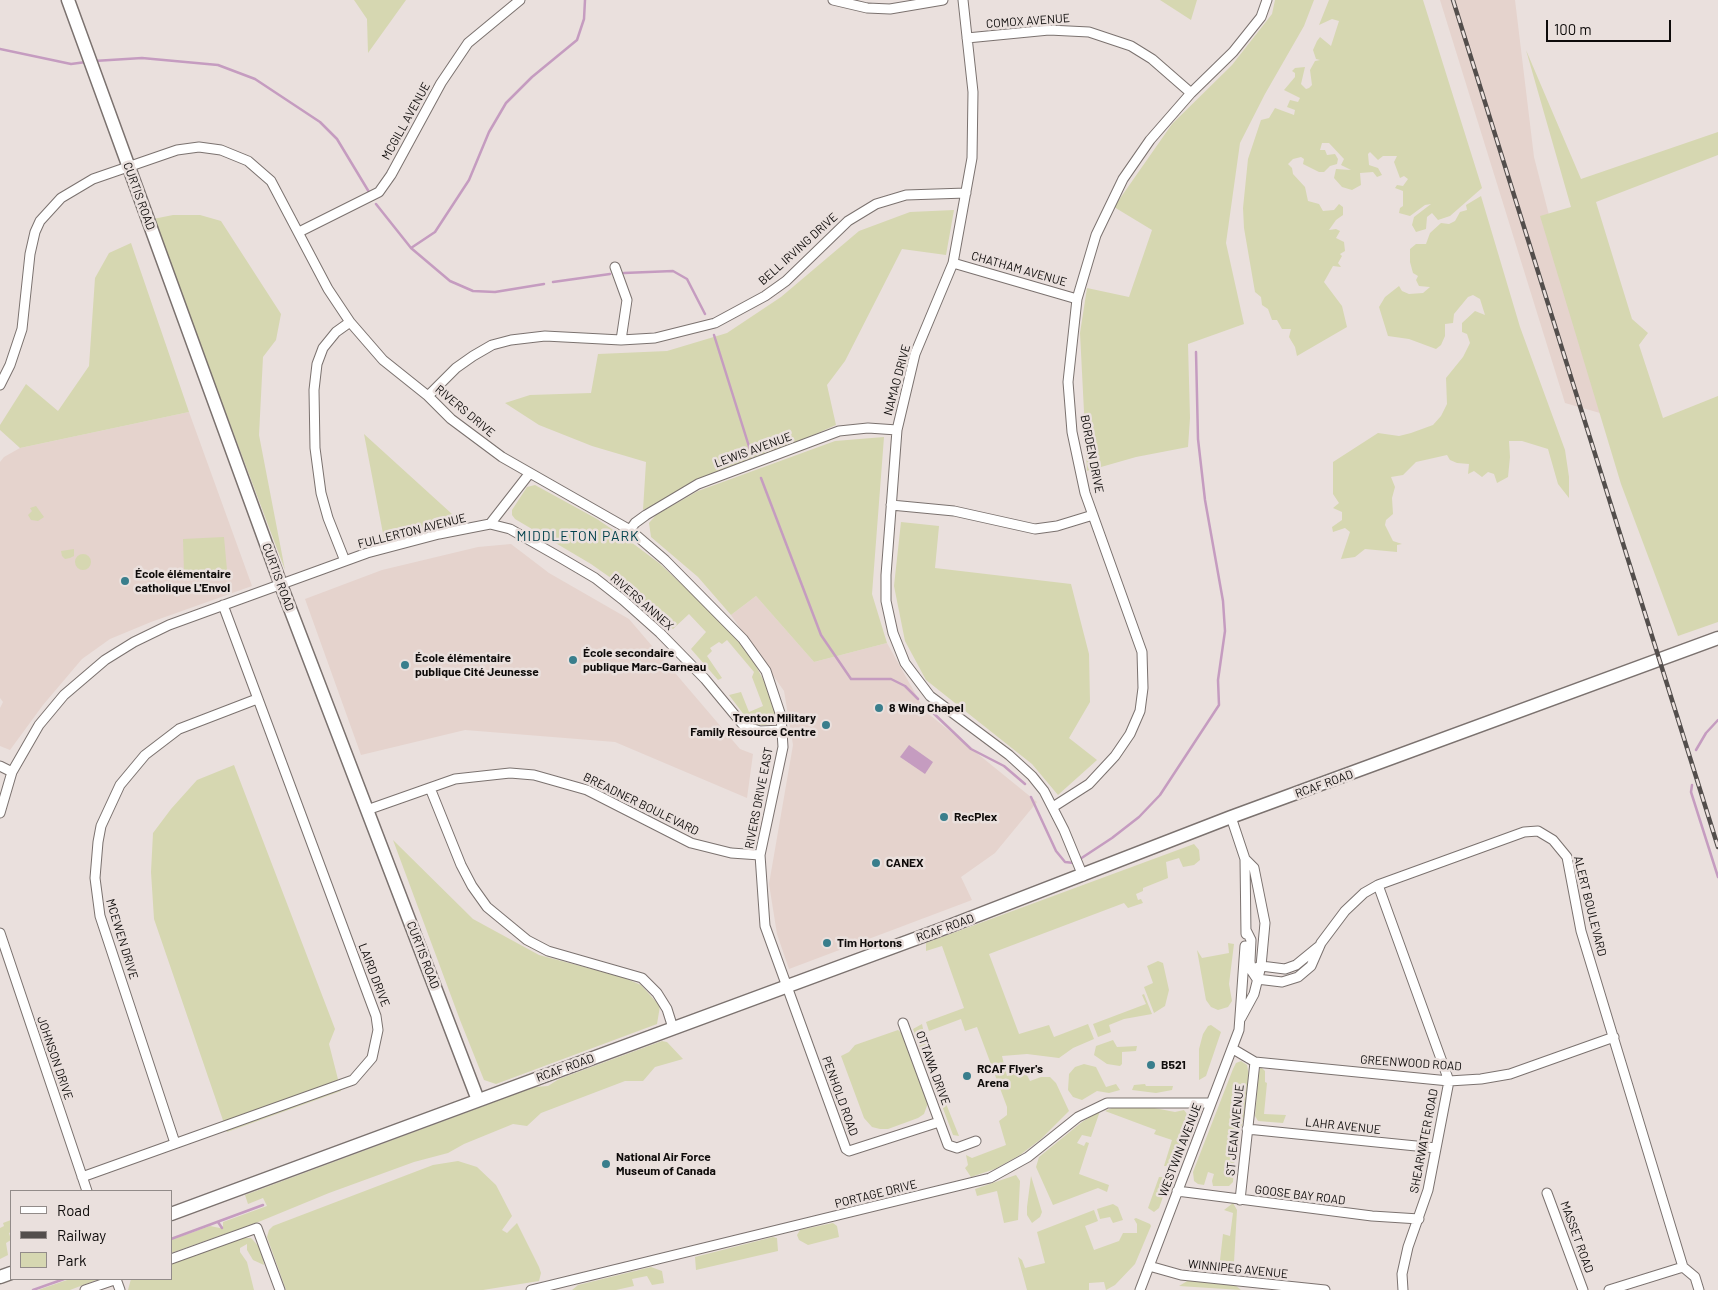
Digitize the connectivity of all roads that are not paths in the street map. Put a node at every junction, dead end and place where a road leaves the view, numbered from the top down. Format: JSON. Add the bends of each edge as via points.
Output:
{"nodes":[{"id":1,"x":68,"y":0,"type":"edge"},
{"id":2,"x":520,"y":0,"type":"edge"},
{"id":3,"x":833,"y":0,"type":"edge"},
{"id":4,"x":943,"y":0,"type":"edge"},
{"id":5,"x":963,"y":0,"type":"edge"},
{"id":6,"x":1267,"y":0,"type":"edge"},
{"id":7,"x":967,"y":38,"type":"junction"},
{"id":8,"x":1191,"y":93,"type":"junction"},
{"id":9,"x":128,"y":165,"type":"junction"},
{"id":10,"x":966,"y":193,"type":"junction"},
{"id":11,"x":299,"y":232,"type":"junction"},
{"id":12,"x":953,"y":263,"type":"junction"},
{"id":13,"x":615,"y":267,"type":"dead end"},
{"id":14,"x":1077,"y":299,"type":"junction"},
{"id":15,"x":350,"y":322,"type":"junction"},
{"id":16,"x":622,"y":340,"type":"junction"},
{"id":17,"x":0,"y":385,"type":"edge"},
{"id":18,"x":428,"y":396,"type":"junction"},
{"id":19,"x":897,"y":430,"type":"junction"},
{"id":20,"x":529,"y":474,"type":"junction"},
{"id":21,"x":892,"y":505,"type":"junction"},
{"id":22,"x":1093,"y":515,"type":"junction"},
{"id":23,"x":490,"y":524,"type":"junction"},
{"id":24,"x":630,"y":530,"type":"junction"},
{"id":25,"x":345,"y":561,"type":"junction"},
{"id":26,"x":281,"y":585,"type":"junction"},
{"id":27,"x":223,"y":605,"type":"junction"},
{"id":28,"x":1718,"y":638,"type":"edge"},
{"id":29,"x":257,"y":699,"type":"junction"},
{"id":30,"x":782,"y":730,"type":"junction"},
{"id":31,"x":0,"y":766,"type":"edge"},
{"id":32,"x":12,"y":772,"type":"junction"},
{"id":33,"x":430,"y":788,"type":"junction"},
{"id":34,"x":1052,"y":807,"type":"junction"},
{"id":35,"x":367,"y":810,"type":"junction"},
{"id":36,"x":0,"y":813,"type":"edge"},
{"id":37,"x":1231,"y":818,"type":"junction"},
{"id":38,"x":760,"y":855,"type":"junction"},
{"id":39,"x":1245,"y":859,"type":"junction"},
{"id":40,"x":1081,"y":872,"type":"junction"},
{"id":41,"x":1378,"y":885,"type":"junction"},
{"id":42,"x":1246,"y":930,"type":"junction"},
{"id":43,"x":0,"y":933,"type":"edge"},
{"id":44,"x":1322,"y":943,"type":"junction"},
{"id":45,"x":1261,"y":966,"type":"junction"},
{"id":46,"x":1251,"y":970,"type":"junction"},
{"id":47,"x":1242,"y":978,"type":"junction"},
{"id":48,"x":1257,"y":979,"type":"junction"},
{"id":49,"x":788,"y":986,"type":"junction"},
{"id":50,"x":1241,"y":1018,"type":"junction"},
{"id":51,"x":903,"y":1023,"type":"dead end"},
{"id":52,"x":673,"y":1028,"type":"junction"},
{"id":53,"x":1614,"y":1037,"type":"junction"},
{"id":54,"x":1233,"y":1049,"type":"junction"},
{"id":55,"x":1255,"y":1062,"type":"junction"},
{"id":56,"x":1449,"y":1081,"type":"junction"},
{"id":57,"x":478,"y":1100,"type":"junction"},
{"id":58,"x":1211,"y":1103,"type":"junction"},
{"id":59,"x":939,"y":1122,"type":"junction"},
{"id":60,"x":1247,"y":1130,"type":"junction"},
{"id":61,"x":976,"y":1141,"type":"dead end"},
{"id":62,"x":175,"y":1143,"type":"junction"},
{"id":63,"x":1436,"y":1148,"type":"junction"},
{"id":64,"x":82,"y":1177,"type":"junction"},
{"id":65,"x":87,"y":1190,"type":"edge"},
{"id":66,"x":1177,"y":1191,"type":"junction"},
{"id":67,"x":1547,"y":1193,"type":"dead end"},
{"id":68,"x":1240,"y":1200,"type":"junction"},
{"id":69,"x":172,"y":1214,"type":"edge"},
{"id":70,"x":1419,"y":1220,"type":"junction"},
{"id":71,"x":172,"y":1259,"type":"edge"},
{"id":72,"x":1148,"y":1266,"type":"junction"},
{"id":73,"x":1683,"y":1267,"type":"junction"},
{"id":74,"x":113,"y":1280,"type":"edge"},
{"id":75,"x":85,"y":1290,"type":"edge"},
{"id":76,"x":280,"y":1290,"type":"edge"},
{"id":77,"x":531,"y":1290,"type":"edge"},
{"id":78,"x":1140,"y":1290,"type":"edge"},
{"id":79,"x":1325,"y":1290,"type":"edge"},
{"id":80,"x":1403,"y":1290,"type":"edge"},
{"id":81,"x":1583,"y":1290,"type":"edge"},
{"id":82,"x":1609,"y":1290,"type":"edge"},
{"id":83,"x":1698,"y":1290,"type":"edge"}],
"edges":[{"from":1,"to":9,"type":"main road","name":"CURTIS ROAD"},
{"from":2,"to":11,"type":"street","name":"MCGILL AVENUE","via":[[468,43],[379,192]]},
{"from":3,"to":4,"type":"street","via":[[867,8],[890,9]]},
{"from":5,"to":7,"type":"street","name":"NAMAO DRIVE"},
{"from":6,"to":8,"type":"street","name":"BORDEN DRIVE","via":[[1261,17],[1233,52]]},
{"from":7,"to":8,"type":"street","name":"COMOX AVENUE","via":[[1049,30],[1089,32],[1131,46],[1152,59]]},
{"from":7,"to":10,"type":"street","name":"NAMAO DRIVE","via":[[973,92],[972,158]]},
{"from":8,"to":14,"type":"street","name":"BORDEN DRIVE","via":[[1150,140],[1123,179],[1096,235]]},
{"from":9,"to":11,"type":"street","name":"RIVERS DRIVE","via":[[177,150],[198,147],[221,150],[248,161],[271,181]]},
{"from":9,"to":17,"type":"street","name":"RIVERS DRIVE","via":[[80,185],[61,198],[40,222],[32,244],[22,328]]},
{"from":9,"to":26,"type":"main road","name":"CURTIS ROAD"},
{"from":10,"to":12,"type":"street","name":"NAMAO DRIVE"},
{"from":10,"to":16,"type":"street","name":"BELL IRVING DRIVE","via":[[906,195],[876,204],[848,221],[786,281],[743,309],[715,323],[680,333]]},
{"from":11,"to":15,"type":"street","name":"RIVERS DRIVE","via":[[328,289]]},
{"from":12,"to":14,"type":"street","name":"CHATHAM AVENUE"},
{"from":12,"to":19,"type":"street","name":"NAMAO DRIVE","via":[[915,354]]},
{"from":13,"to":16,"type":"street","via":[[627,300]]},
{"from":14,"to":22,"type":"street","name":"BORDEN DRIVE","via":[[1068,382],[1072,432]]},
{"from":15,"to":18,"type":"street","name":"RIVERS DRIVE","via":[[384,360]]},
{"from":15,"to":25,"type":"street","via":[[336,332],[323,348],[317,364],[314,390],[315,448],[321,493]]},
{"from":16,"to":18,"type":"street","name":"BELL IRVING DRIVE","via":[[545,336],[492,345],[456,368]]},
{"from":18,"to":20,"type":"street","name":"RIVERS DRIVE","via":[[476,439]]},
{"from":19,"to":21,"type":"street","name":"NAMAO DRIVE"},
{"from":19,"to":24,"type":"street","name":"LEWIS AVENUE","via":[[868,428],[840,431],[698,484],[646,515]]},
{"from":20,"to":23,"type":"street"},
{"from":20,"to":24,"type":"street","name":"RIVERS DRIVE"},
{"from":21,"to":22,"type":"street","via":[[954,511],[1035,529]]},
{"from":21,"to":34,"type":"street","name":"NAMAO DRIVE","via":[[886,601],[905,663],[930,696],[1032,776]]},
{"from":22,"to":34,"type":"street","name":"BORDEN DRIVE","via":[[1142,652],[1140,711],[1115,756],[1089,784]]},
{"from":23,"to":25,"type":"street","name":"FULLERTON AVENUE","via":[[392,546]]},
{"from":23,"to":30,"type":"street","name":"RIVERS ANNEX","via":[[510,529],[561,558],[595,578],[623,600],[705,679],[744,726],[760,731]]},
{"from":24,"to":30,"type":"street","name":"RIVERS DRIVE","via":[[665,560],[743,639],[773,686],[782,716]]},
{"from":25,"to":26,"type":"street","name":"FULLERTON AVENUE"},
{"from":26,"to":27,"type":"street"},
{"from":26,"to":35,"type":"main road","name":"CURTIS ROAD"},
{"from":27,"to":29,"type":"street","name":"LAIRD DRIVE"},
{"from":27,"to":32,"type":"street","via":[[134,642],[84,676],[44,719]]},
{"from":28,"to":37,"type":"main road","name":"RCAF ROAD"},
{"from":29,"to":62,"type":"street","name":"MCEWEN DRIVE","via":[[179,729],[145,755],[120,785],[101,826],[98,842],[94,878],[100,916]]},
{"from":29,"to":62,"type":"street","name":"LAIRD DRIVE","via":[[376,1016],[378,1030],[372,1058],[353,1080]]},
{"from":30,"to":38,"type":"street","name":"RIVERS DRIVE EAST","via":[[781,759]]},
{"from":31,"to":32,"type":"street"},
{"from":32,"to":36,"type":"street"},
{"from":33,"to":35,"type":"street","name":"BREADNER BOULEVARD"},
{"from":33,"to":38,"type":"street","name":"BREADNER BOULEVARD","via":[[480,774],[534,775],[588,790],[691,843],[731,853]]},
{"from":33,"to":52,"type":"street","via":[[461,865],[487,908],[527,940],[548,952],[642,978],[658,993]]},
{"from":34,"to":40,"type":"street","name":"NAMAO DRIVE"},
{"from":35,"to":57,"type":"main road","name":"CURTIS ROAD"},
{"from":37,"to":39,"type":"street","name":"WESTWIN AVENUE"},
{"from":37,"to":40,"type":"main road","name":"RCAF ROAD"},
{"from":38,"to":49,"type":"street","name":"RIVERS DRIVE EAST","via":[[765,926]]},
{"from":39,"to":42,"type":"street","name":"WESTWIN AVENUE"},
{"from":39,"to":45,"type":"street","name":"WESTWIN AVENUE","via":[[1254,868],[1264,908],[1265,938]]},
{"from":40,"to":49,"type":"main road","name":"RCAF ROAD"},
{"from":41,"to":44,"type":"street","name":"ALERT BOULEVARD","via":[[1345,911]]},
{"from":41,"to":53,"type":"street","name":"ALERT BOULEVARD","via":[[1524,832],[1538,831],[1553,840],[1567,857],[1581,931]]},
{"from":41,"to":56,"type":"street","name":"SHEARWATER ROAD"},
{"from":42,"to":46,"type":"street","via":[[1251,940]]},
{"from":42,"to":47,"type":"street","name":"WESTWIN AVENUE"},
{"from":43,"to":64,"type":"street","name":"JOHNSON DRIVE"},
{"from":44,"to":45,"type":"street","name":"ALERT BOULEVARD","via":[[1296,965],[1286,968]]},
{"from":44,"to":48,"type":"street","name":"ALERT BOULEVARD","via":[[1310,966],[1298,977],[1282,982]]},
{"from":45,"to":46,"type":"street","name":"ALERT BOULEVARD"},
{"from":45,"to":48,"type":"street","name":"WESTWIN AVENUE"},
{"from":46,"to":47,"type":"street","name":"ALERT BOULEVARD"},
{"from":46,"to":48,"type":"street"},
{"from":47,"to":50,"type":"street","name":"WESTWIN AVENUE"},
{"from":48,"to":50,"type":"street","name":"WESTWIN AVENUE","via":[[1254,994]]},
{"from":49,"to":52,"type":"main road","name":"RCAF ROAD"},
{"from":49,"to":59,"type":"street","name":"PENHOLD ROAD","via":[[846,1149],[849,1151]]},
{"from":50,"to":54,"type":"street","name":"WESTWIN AVENUE"},
{"from":51,"to":59,"type":"street","name":"OTTAWA DRIVE"},
{"from":52,"to":57,"type":"main road","name":"RCAF ROAD"},
{"from":53,"to":56,"type":"street","name":"GREENWOOD ROAD","via":[[1510,1074]]},
{"from":53,"to":73,"type":"street","name":"ALERT BOULEVARD"},
{"from":54,"to":55,"type":"street","name":"GREENWOOD ROAD"},
{"from":54,"to":58,"type":"street","name":"WESTWIN AVENUE"},
{"from":55,"to":56,"type":"street","name":"GREENWOOD ROAD"},
{"from":55,"to":60,"type":"street","name":"ST JEAN AVENUE"},
{"from":56,"to":63,"type":"street","name":"SHEARWATER ROAD"},
{"from":57,"to":69,"type":"main road","name":"RCAF ROAD"},
{"from":58,"to":66,"type":"street","name":"WESTWIN AVENUE"},
{"from":58,"to":77,"type":"street","name":"PORTAGE DRIVE","via":[[1107,1103],[1078,1117],[1028,1157],[990,1178]]},
{"from":59,"to":61,"type":"street","name":"OTTAWA DRIVE","via":[[952,1148]]},
{"from":60,"to":63,"type":"street","name":"LAHR AVENUE"},
{"from":60,"to":68,"type":"street","name":"ST JEAN AVENUE"},
{"from":62,"to":64,"type":"street","name":"LAIRD DRIVE"},
{"from":63,"to":70,"type":"street","name":"SHEARWATER ROAD"},
{"from":64,"to":65,"type":"street","name":"JOHNSON DRIVE"},
{"from":66,"to":68,"type":"street","name":"GOOSE BAY ROAD"},
{"from":66,"to":72,"type":"street","name":"WESTWIN AVENUE"},
{"from":67,"to":81,"type":"street","name":"MASSET ROAD"},
{"from":68,"to":70,"type":"street","name":"GOOSE BAY ROAD"},
{"from":70,"to":80,"type":"street","name":"SHEARWATER ROAD","via":[[1408,1246],[1402,1274]]},
{"from":71,"to":76,"type":"street","via":[[257,1228]]},
{"from":72,"to":78,"type":"street","name":"WESTWIN AVENUE"},
{"from":72,"to":79,"type":"street","name":"WINNIPEG AVENUE","via":[[1181,1275]]},
{"from":73,"to":82,"type":"street"},
{"from":73,"to":83,"type":"street","name":"ALERT BOULEVARD","via":[[1695,1277]]},
{"from":74,"to":75,"type":"street"}]}
